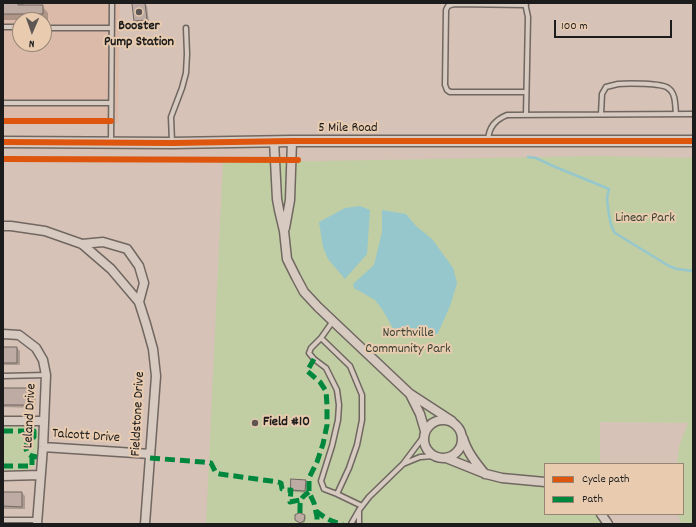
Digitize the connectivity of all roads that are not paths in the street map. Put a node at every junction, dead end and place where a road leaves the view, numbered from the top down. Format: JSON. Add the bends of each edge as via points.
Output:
{"nodes":[{"id":1,"x":112,"y":3,"type":"edge"},
{"id":2,"x":525,"y":4,"type":"edge"},
{"id":3,"x":52,"y":28,"type":"edge"},
{"id":4,"x":111,"y":28,"type":"junction"},
{"id":5,"x":186,"y":28,"type":"dead end"},
{"id":6,"x":526,"y":92,"type":"junction"},
{"id":7,"x":3,"y":103,"type":"edge"},
{"id":8,"x":111,"y":103,"type":"junction"},
{"id":9,"x":601,"y":114,"type":"junction"},
{"id":10,"x":676,"y":114,"type":"junction"},
{"id":11,"x":693,"y":114,"type":"edge"},
{"id":12,"x":526,"y":115,"type":"junction"},
{"id":13,"x":274,"y":141,"type":"junction"},
{"id":14,"x":292,"y":141,"type":"junction"},
{"id":15,"x":488,"y":141,"type":"junction"},
{"id":16,"x":693,"y":141,"type":"edge"},
{"id":17,"x":3,"y":142,"type":"edge"},
{"id":18,"x":111,"y":142,"type":"junction"},
{"id":19,"x":172,"y":143,"type":"junction"},
{"id":20,"x":3,"y":226,"type":"edge"},
{"id":21,"x":284,"y":230,"type":"junction"},
{"id":22,"x":82,"y":244,"type":"junction"},
{"id":23,"x":139,"y":302,"type":"junction"},
{"id":24,"x":333,"y":321,"type":"junction"},
{"id":25,"x":3,"y":334,"type":"edge"},
{"id":26,"x":321,"y":338,"type":"junction"},
{"id":27,"x":46,"y":375,"type":"junction"},
{"id":28,"x":3,"y":376,"type":"edge"},
{"id":29,"x":409,"y":393,"type":"junction"},
{"id":30,"x":3,"y":421,"type":"edge"},
{"id":31,"x":452,"y":421,"type":"junction"},
{"id":32,"x":44,"y":422,"type":"junction"},
{"id":33,"x":424,"y":434,"type":"junction"},
{"id":34,"x":462,"y":436,"type":"junction"},
{"id":35,"x":43,"y":447,"type":"junction"},
{"id":36,"x":150,"y":454,"type":"junction"},
{"id":37,"x":434,"y":456,"type":"junction"},
{"id":38,"x":446,"y":458,"type":"junction"},
{"id":39,"x":403,"y":464,"type":"junction"},
{"id":40,"x":486,"y":474,"type":"junction"},
{"id":41,"x":40,"y":475,"type":"junction"},
{"id":42,"x":3,"y":476,"type":"edge"},
{"id":43,"x":544,"y":482,"type":"edge"},
{"id":44,"x":337,"y":494,"type":"junction"},
{"id":45,"x":360,"y":508,"type":"junction"},
{"id":46,"x":602,"y":515,"type":"edge"},
{"id":47,"x":3,"y":520,"type":"edge"},
{"id":48,"x":37,"y":522,"type":"edge"},
{"id":49,"x":145,"y":524,"type":"edge"},
{"id":50,"x":351,"y":524,"type":"edge"},
{"id":51,"x":359,"y":524,"type":"edge"},
{"id":52,"x":608,"y":524,"type":"edge"}],
"edges":[{"from":1,"to":4,"type":"lane"},
{"from":2,"to":6,"type":"lane","via":[[528,17]]},
{"from":2,"to":6,"type":"lane","via":[[448,6],[445,85],[450,92]]},
{"from":3,"to":4,"type":"lane"},
{"from":4,"to":8,"type":"lane"},
{"from":5,"to":19,"type":"lane","via":[[186,73],[171,117]]},
{"from":6,"to":12,"type":"lane"},
{"from":7,"to":8,"type":"lane"},
{"from":8,"to":18,"type":"lane"},
{"from":9,"to":10,"type":"lane"},
{"from":9,"to":10,"type":"lane","via":[[602,94],[606,87],[620,84],[661,85],[668,88],[673,93]]},
{"from":9,"to":12,"type":"lane"},
{"from":10,"to":11,"type":"lane"},
{"from":12,"to":15,"type":"lane","via":[[508,115],[500,118],[492,126]]},
{"from":13,"to":14,"type":"street","name":"5 Mile Road"},
{"from":13,"to":19,"type":"street","name":"5 Mile Road"},
{"from":13,"to":21,"type":"street","via":[[277,199]]},
{"from":14,"to":15,"type":"street","name":"5 Mile Road"},
{"from":14,"to":21,"type":"street","via":[[290,200]]},
{"from":15,"to":16,"type":"street","name":"5 Mile Road"},
{"from":17,"to":18,"type":"street","name":"5 Mile Road"},
{"from":18,"to":19,"type":"street","name":"5 Mile Road"},
{"from":20,"to":22,"type":"street","name":"Fieldstone Drive","via":[[45,231]]},
{"from":21,"to":24,"type":"street","via":[[288,259],[304,292]]},
{"from":22,"to":23,"type":"street","name":"Fieldstone Drive","via":[[111,269]]},
{"from":22,"to":23,"type":"street","via":[[103,242],[126,249],[139,266],[144,283]]},
{"from":23,"to":36,"type":"street","name":"Fieldstone Drive","via":[[153,349],[156,376]]},
{"from":24,"to":26,"type":"lane"},
{"from":24,"to":29,"type":"street"},
{"from":25,"to":27,"type":"street","name":"Leland Drive","via":[[19,335],[36,348],[43,360]]},
{"from":26,"to":44,"type":"lane","via":[[350,366],[362,395],[362,420],[357,445]]},
{"from":26,"to":44,"type":"lane","via":[[309,353],[326,368],[337,390],[339,405],[332,446],[321,481],[324,489]]},
{"from":27,"to":28,"type":"lane"},
{"from":27,"to":32,"type":"street","name":"Leland Drive"},
{"from":29,"to":31,"type":"street"},
{"from":29,"to":33,"type":"street","via":[[420,414]]},
{"from":30,"to":32,"type":"street"},
{"from":31,"to":33,"type":"street","via":[[434,422]]},
{"from":31,"to":34,"type":"street"},
{"from":32,"to":35,"type":"street","name":"Leland Drive"},
{"from":33,"to":37,"type":"street","via":[[426,448]]},
{"from":33,"to":39,"type":"lane"},
{"from":34,"to":38,"type":"street","via":[[460,447],[452,456]]},
{"from":34,"to":40,"type":"street","via":[[473,460]]},
{"from":35,"to":36,"type":"street","name":"Talcott Drive"},
{"from":35,"to":41,"type":"street","name":"Leland Drive"},
{"from":36,"to":49,"type":"street","name":"Fieldstone Drive"},
{"from":37,"to":38,"type":"street"},
{"from":37,"to":39,"type":"lane"},
{"from":38,"to":40,"type":"street"},
{"from":39,"to":45,"type":"lane"},
{"from":40,"to":43,"type":"street"},
{"from":41,"to":42,"type":"street"},
{"from":41,"to":48,"type":"street","name":"Leland Drive"},
{"from":44,"to":45,"type":"lane"},
{"from":45,"to":50,"type":"lane"},
{"from":45,"to":51,"type":"lane"},
{"from":46,"to":52,"type":"street"},
{"from":47,"to":48,"type":"lane"}]}
